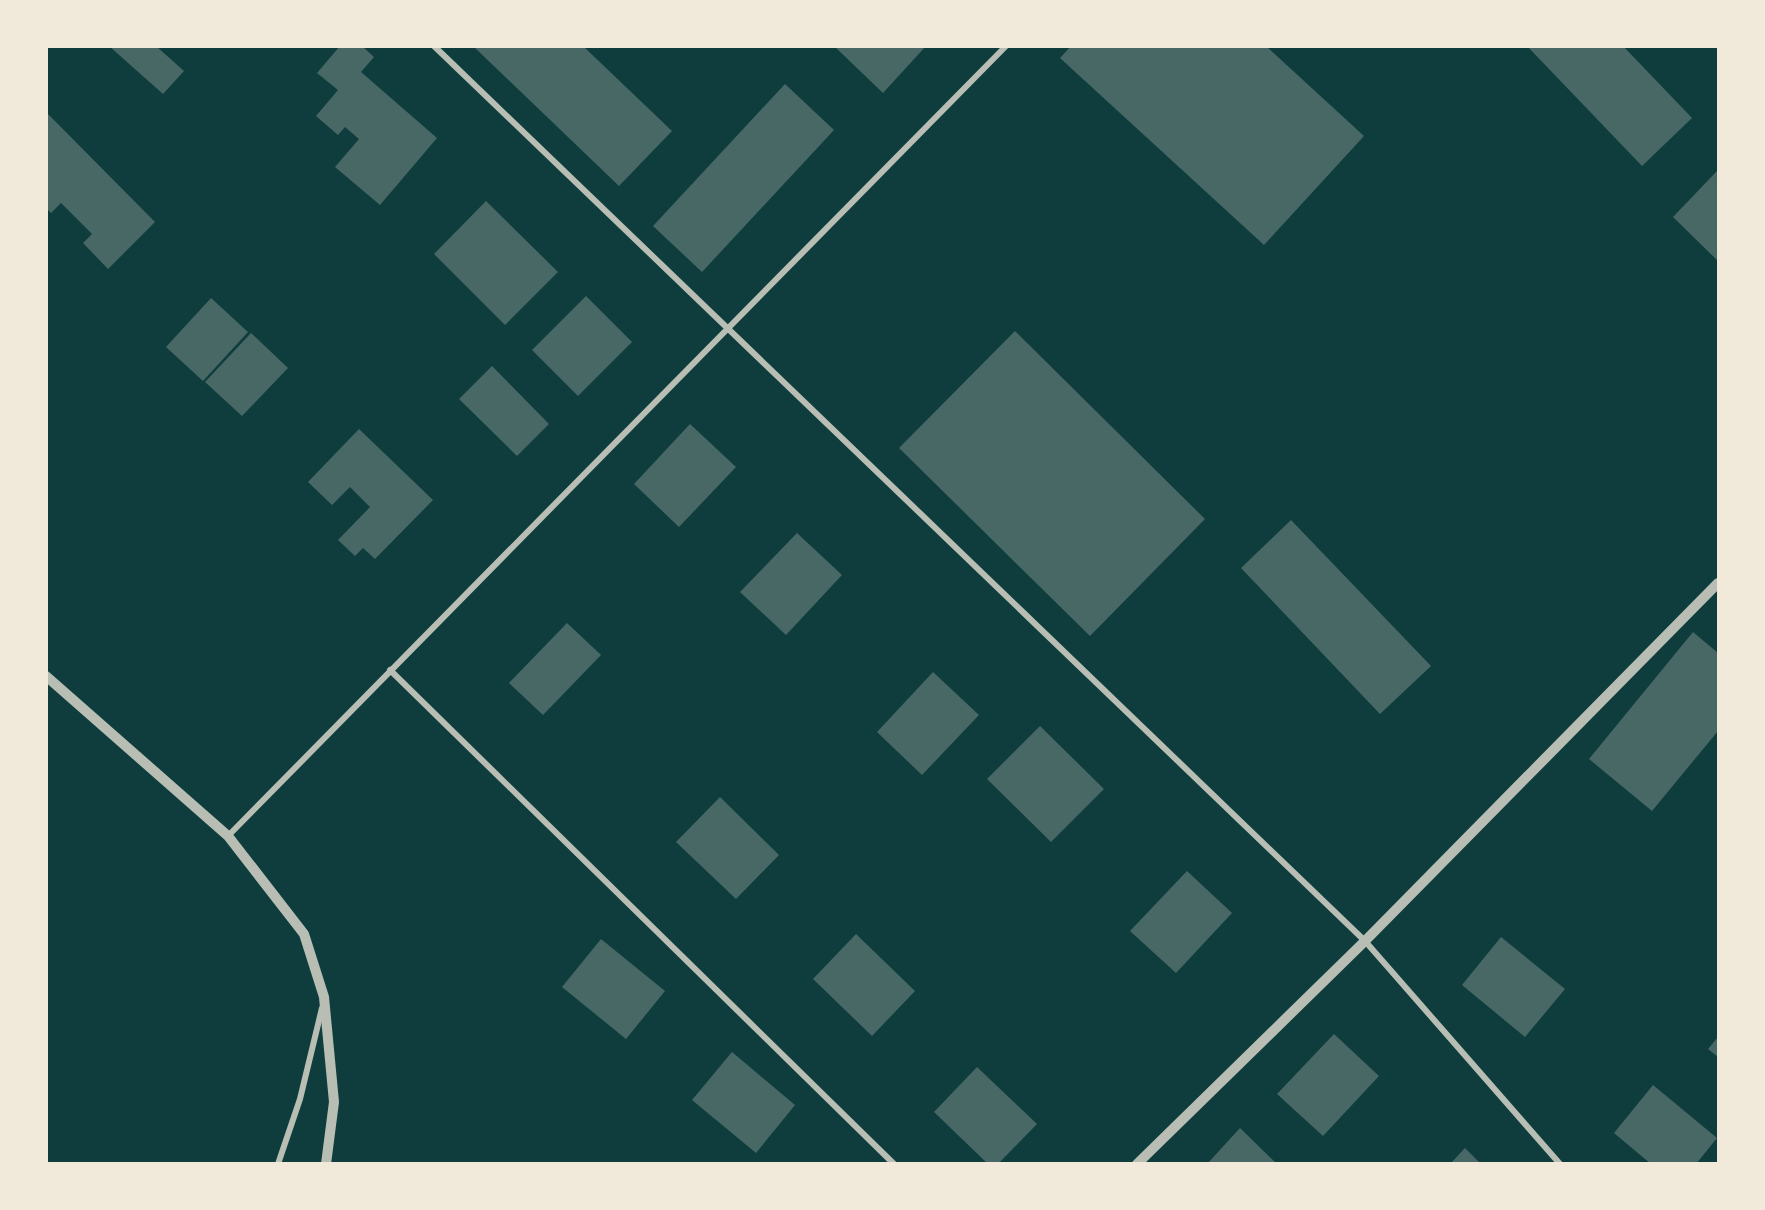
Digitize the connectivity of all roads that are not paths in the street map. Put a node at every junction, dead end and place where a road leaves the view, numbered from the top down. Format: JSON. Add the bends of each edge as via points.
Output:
{"nodes":[{"id":1,"x":434,"y":46,"type":"edge"},
{"id":2,"x":1006,"y":46,"type":"edge"},
{"id":3,"x":727,"y":328,"type":"junction"},
{"id":4,"x":1719,"y":583,"type":"edge"},
{"id":5,"x":390,"y":670,"type":"junction"},
{"id":6,"x":46,"y":676,"type":"edge"},
{"id":7,"x":228,"y":836,"type":"junction"},
{"id":8,"x":1365,"y":941,"type":"junction"},
{"id":9,"x":324,"y":997,"type":"junction"},
{"id":10,"x":278,"y":1164,"type":"edge"},
{"id":11,"x":326,"y":1164,"type":"edge"},
{"id":12,"x":894,"y":1164,"type":"edge"},
{"id":13,"x":1137,"y":1164,"type":"edge"},
{"id":14,"x":1560,"y":1164,"type":"edge"}],
"edges":[{"from":1,"to":3,"type":"street"},
{"from":2,"to":3,"type":"street"},
{"from":3,"to":5,"type":"street"},
{"from":3,"to":8,"type":"street"},
{"from":4,"to":8,"type":"street"},
{"from":5,"to":7,"type":"street"},
{"from":5,"to":12,"type":"street"},
{"from":6,"to":7,"type":"street"},
{"from":7,"to":9,"type":"street","via":[[304,934]]},
{"from":8,"to":13,"type":"street"},
{"from":8,"to":14,"type":"street"},
{"from":9,"to":10,"type":"street","via":[[300,1099]]},
{"from":9,"to":11,"type":"street","via":[[334,1102]]}]}
